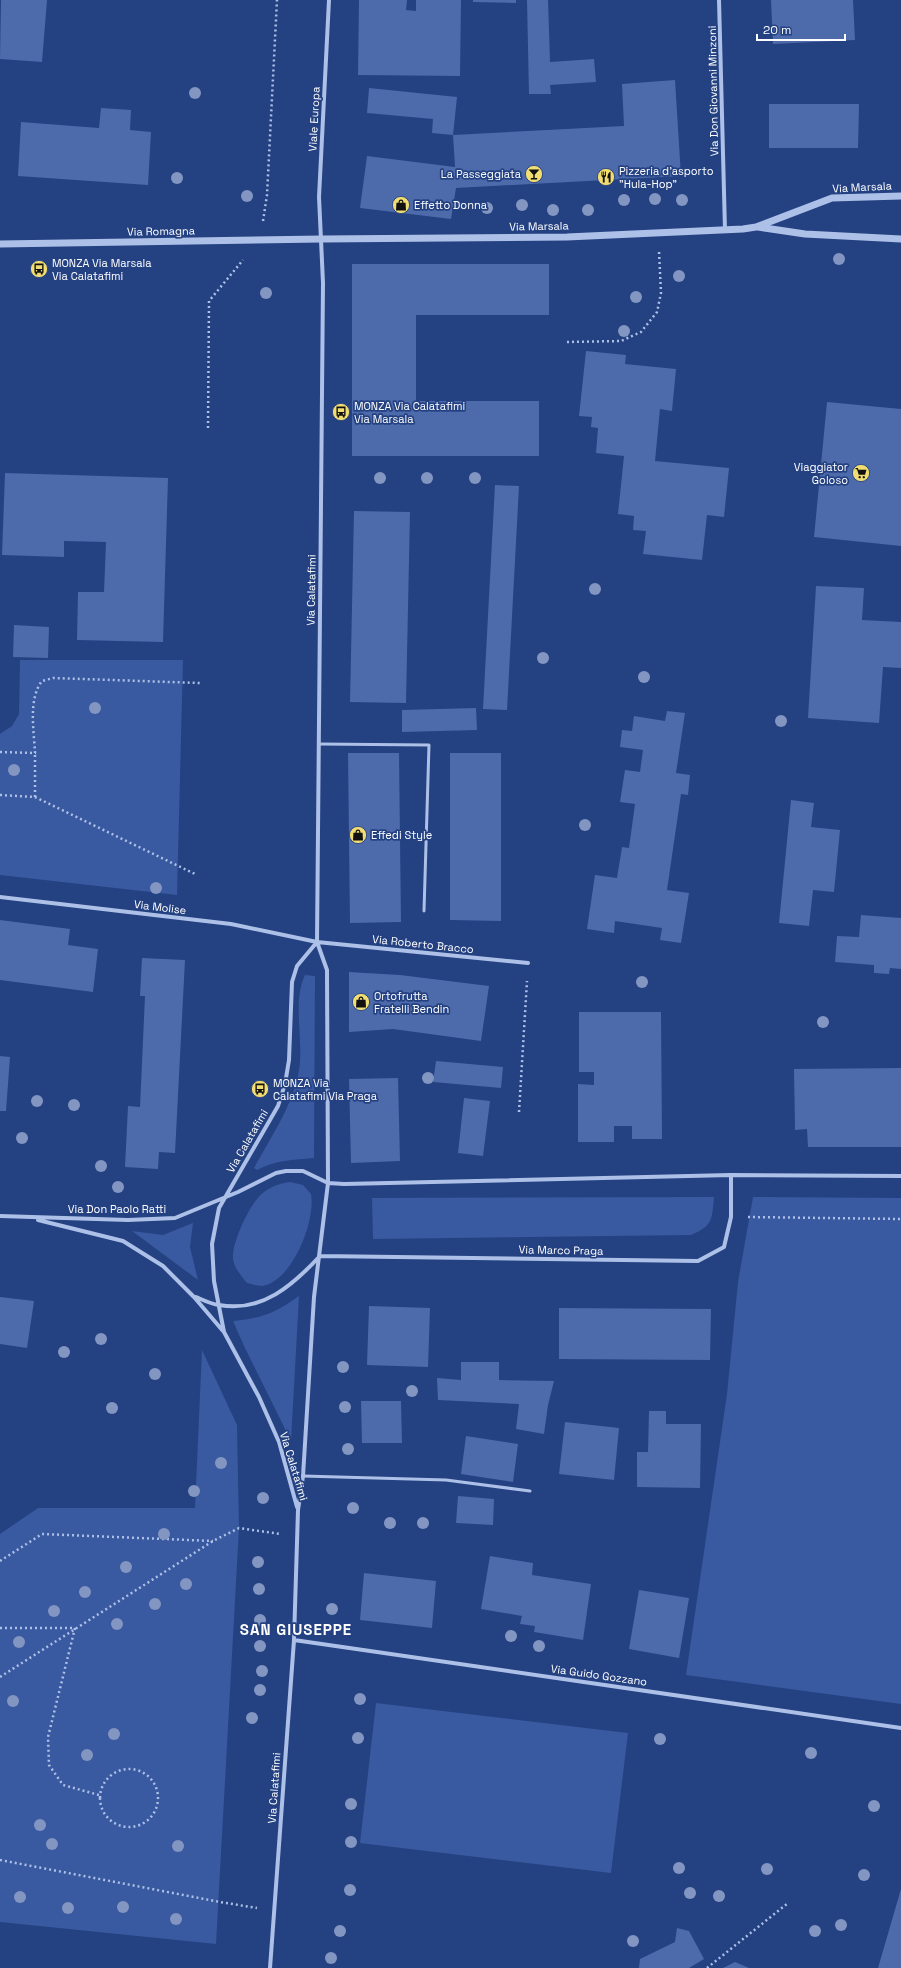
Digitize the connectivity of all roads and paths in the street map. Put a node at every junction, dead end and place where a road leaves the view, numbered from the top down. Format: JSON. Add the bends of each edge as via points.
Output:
{"nodes":[{"id":1,"x":277,"y":0,"type":"edge"},
{"id":2,"x":329,"y":0,"type":"edge"},
{"id":3,"x":720,"y":0,"type":"edge"},
{"id":4,"x":901,"y":196,"type":"edge"},
{"id":5,"x":756,"y":227,"type":"junction"},
{"id":6,"x":725,"y":230,"type":"junction"},
{"id":7,"x":658,"y":233,"type":"junction"},
{"id":8,"x":322,"y":239,"type":"junction"},
{"id":9,"x":901,"y":239,"type":"edge"},
{"id":10,"x":259,"y":240,"type":"junction"},
{"id":11,"x":0,"y":244,"type":"edge"},
{"id":12,"x":567,"y":342,"type":"dead end"},
{"id":13,"x":208,"y":428,"type":"dead end"},
{"id":14,"x":200,"y":683,"type":"dead end"},
{"id":15,"x":319,"y":744,"type":"junction"},
{"id":16,"x":0,"y":752,"type":"edge"},
{"id":17,"x":35,"y":753,"type":"junction"},
{"id":18,"x":0,"y":796,"type":"edge"},
{"id":19,"x":35,"y":797,"type":"junction"},
{"id":20,"x":195,"y":874,"type":"dead end"},
{"id":21,"x":0,"y":896,"type":"edge"},
{"id":22,"x":424,"y":911,"type":"dead end"},
{"id":23,"x":317,"y":942,"type":"junction"},
{"id":24,"x":528,"y":964,"type":"joint"},
{"id":25,"x":520,"y":1112,"type":"dead end"},
{"id":26,"x":731,"y":1175,"type":"junction"},
{"id":27,"x":901,"y":1176,"type":"edge"},
{"id":28,"x":328,"y":1183,"type":"junction"},
{"id":29,"x":225,"y":1197,"type":"junction"},
{"id":30,"x":0,"y":1216,"type":"edge"},
{"id":31,"x":30,"y":1217,"type":"junction"},
{"id":32,"x":731,"y":1217,"type":"junction"},
{"id":33,"x":901,"y":1219,"type":"edge"},
{"id":34,"x":320,"y":1256,"type":"junction"},
{"id":35,"x":194,"y":1296,"type":"junction"},
{"id":36,"x":218,"y":1305,"type":"junction"},
{"id":37,"x":224,"y":1332,"type":"junction"},
{"id":38,"x":303,"y":1476,"type":"junction"},
{"id":39,"x":530,"y":1491,"type":"dead end"},
{"id":40,"x":298,"y":1510,"type":"junction"},
{"id":41,"x":298,"y":1536,"type":"junction"},
{"id":42,"x":213,"y":1541,"type":"junction"},
{"id":43,"x":0,"y":1562,"type":"edge"},
{"id":44,"x":0,"y":1628,"type":"edge"},
{"id":45,"x":74,"y":1628,"type":"junction"},
{"id":46,"x":294,"y":1640,"type":"junction"},
{"id":47,"x":0,"y":1677,"type":"edge"},
{"id":48,"x":901,"y":1728,"type":"edge"},
{"id":49,"x":99,"y":1795,"type":"junction"},
{"id":50,"x":0,"y":1860,"type":"edge"},
{"id":51,"x":788,"y":1903,"type":"dead end"},
{"id":52,"x":275,"y":1910,"type":"junction"},
{"id":53,"x":270,"y":1968,"type":"edge"},
{"id":54,"x":706,"y":1968,"type":"edge"}],
"edges":[{"from":1,"to":10,"type":"path","via":[[267,195]]},
{"from":2,"to":8,"type":"street","name":"Viale Europa","via":[[319,197]]},
{"from":3,"to":6,"type":"street","name":"Via Don Giovanni Minzoni"},
{"from":4,"to":5,"type":"street","name":"Via Marsala","via":[[832,198]]},
{"from":5,"to":6,"type":"street","name":"Via Marsala"},
{"from":5,"to":9,"type":"street","name":"Via Marsala","via":[[805,234]]},
{"from":6,"to":7,"type":"street","name":"Via Marsala"},
{"from":7,"to":8,"type":"street","name":"Via Marsala","via":[[566,237]]},
{"from":7,"to":12,"type":"path","via":[[661,293],[657,312],[641,332],[621,341]]},
{"from":8,"to":10,"type":"street","name":"Via Romagna"},
{"from":8,"to":15,"type":"street","name":"Via Calatafimi"},
{"from":10,"to":11,"type":"street","name":"Via Romagna"},
{"from":10,"to":13,"type":"path","via":[[209,301]]},
{"from":14,"to":17,"type":"path","via":[[53,678],[42,681],[36,688]]},
{"from":15,"to":22,"type":"lane","via":[[429,745]]},
{"from":15,"to":23,"type":"street","name":"Via Calatafimi"},
{"from":16,"to":17,"type":"path"},
{"from":17,"to":19,"type":"path"},
{"from":18,"to":19,"type":"path"},
{"from":19,"to":20,"type":"path"},
{"from":21,"to":23,"type":"street","name":"Via Molise","via":[[231,924]]},
{"from":23,"to":24,"type":"street","name":"Via Roberto Bracco"},
{"from":23,"to":28,"type":"street","name":"Via Calatafimi","via":[[327,970]]},
{"from":23,"to":29,"type":"street","name":"Via Calatafimi","via":[[297,966],[292,982],[289,1060],[278,1106]]},
{"from":24,"to":25,"type":"path"},
{"from":26,"to":27,"type":"street"},
{"from":26,"to":28,"type":"street"},
{"from":26,"to":32,"type":"street","name":"Via Marco Praga"},
{"from":28,"to":29,"type":"street","via":[[303,1171],[286,1170]]},
{"from":28,"to":34,"type":"street","name":"Via Calatafimi"},
{"from":29,"to":31,"type":"street","name":"Via Don Paolo Ratti","via":[[175,1218],[128,1220]]},
{"from":29,"to":36,"type":"street","name":"Via Calatafimi","via":[[216,1220],[212,1244]]},
{"from":30,"to":31,"type":"street","name":"Via Don Paolo Ratti"},
{"from":31,"to":35,"type":"street","name":"Via Don Paolo Ratti","via":[[123,1241],[163,1266]]},
{"from":32,"to":33,"type":"path"},
{"from":32,"to":34,"type":"street","name":"Via Marco Praga","via":[[724,1247],[698,1262]]},
{"from":34,"to":36,"type":"street","via":[[296,1281],[267,1300],[236,1307]]},
{"from":34,"to":38,"type":"street","name":"Via Calatafimi","via":[[314,1297]]},
{"from":35,"to":36,"type":"street"},
{"from":35,"to":37,"type":"street","name":"Via Don Paolo Ratti"},
{"from":36,"to":37,"type":"street","name":"Via Calatafimi"},
{"from":37,"to":40,"type":"street","name":"Via Calatafimi","via":[[253,1384],[279,1442]]},
{"from":38,"to":39,"type":"lane","via":[[446,1480]]},
{"from":38,"to":40,"type":"street","name":"Via Calatafimi"},
{"from":40,"to":41,"type":"street","name":"Via Calatafimi"},
{"from":41,"to":42,"type":"path","via":[[239,1528]]},
{"from":41,"to":46,"type":"street","name":"Via Calatafimi"},
{"from":42,"to":43,"type":"path","via":[[42,1534]]},
{"from":42,"to":45,"type":"path"},
{"from":44,"to":45,"type":"path"},
{"from":45,"to":47,"type":"path"},
{"from":45,"to":49,"type":"path","via":[[48,1737],[49,1765],[63,1785]]},
{"from":46,"to":48,"type":"street","name":"Via Guido Gozzano"},
{"from":46,"to":52,"type":"street","name":"Via Calatafimi"},
{"from":49,"to":49,"type":"path","via":[[107,1778],[122,1769],[141,1770],[154,1783],[158,1800],[151,1817],[136,1826],[117,1825],[103,1813]]},
{"from":50,"to":52,"type":"path"},
{"from":51,"to":54,"type":"path"},
{"from":52,"to":53,"type":"street","name":"Via Calatafimi"}]}
